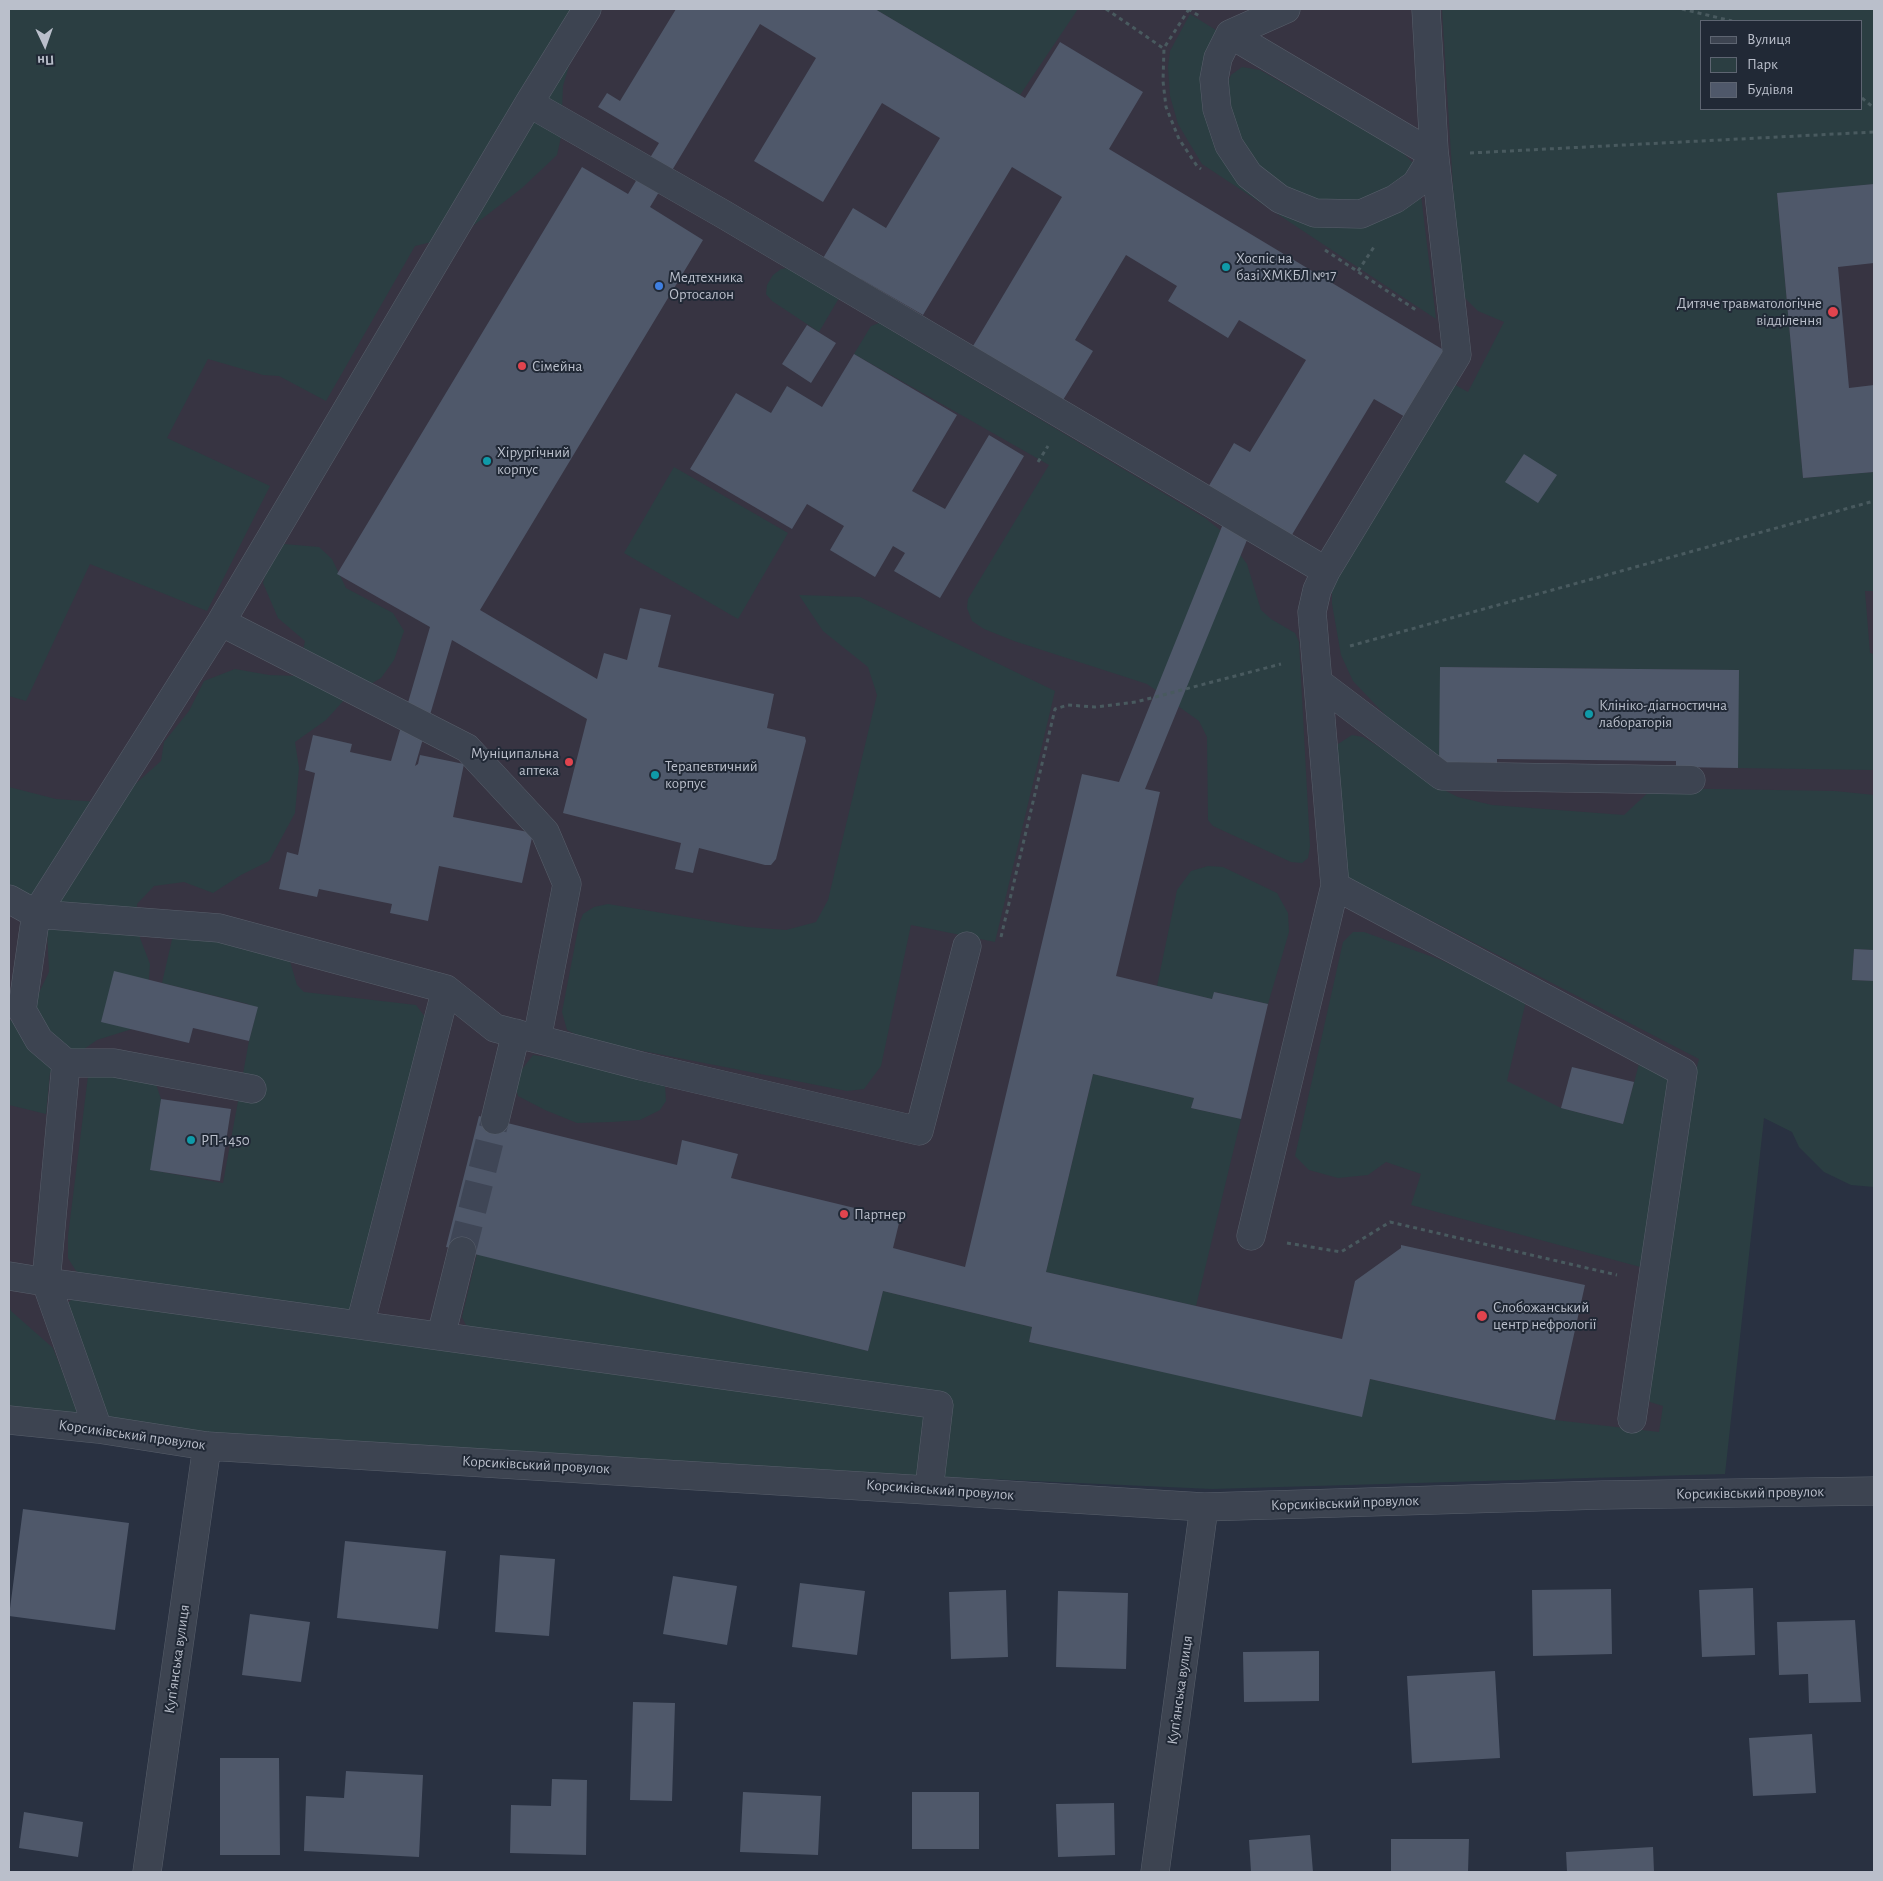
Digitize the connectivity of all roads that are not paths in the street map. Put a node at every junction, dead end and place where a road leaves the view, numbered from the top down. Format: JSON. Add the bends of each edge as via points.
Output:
{"nodes":[{"id":1,"x":587,"y":9,"type":"edge"},
{"id":2,"x":1286,"y":9,"type":"edge"},
{"id":3,"x":1426,"y":9,"type":"edge"},
{"id":4,"x":1230,"y":34,"type":"junction"},
{"id":5,"x":529,"y":103,"type":"junction"},
{"id":6,"x":1434,"y":155,"type":"junction"},
{"id":7,"x":1326,"y":571,"type":"junction"},
{"id":8,"x":220,"y":622,"type":"junction"},
{"id":9,"x":1319,"y":683,"type":"junction"},
{"id":10,"x":1691,"y":780,"type":"dead end"},
{"id":11,"x":1335,"y":886,"type":"junction"},
{"id":12,"x":9,"y":899,"type":"edge"},
{"id":13,"x":36,"y":914,"type":"junction"},
{"id":14,"x":967,"y":946,"type":"dead end"},
{"id":15,"x":446,"y":989,"type":"junction"},
{"id":16,"x":527,"y":1036,"type":"junction"},
{"id":17,"x":66,"y":1063,"type":"junction"},
{"id":18,"x":252,"y":1089,"type":"dead end"},
{"id":19,"x":495,"y":1120,"type":"tunnel mouth"},
{"id":20,"x":1252,"y":1236,"type":"road end"},
{"id":21,"x":462,"y":1251,"type":"tunnel mouth"},
{"id":22,"x":9,"y":1276,"type":"edge"},
{"id":23,"x":46,"y":1282,"type":"junction"},
{"id":24,"x":360,"y":1325,"type":"junction"},
{"id":25,"x":441,"y":1336,"type":"junction"},
{"id":26,"x":1632,"y":1419,"type":"dead end"},
{"id":27,"x":9,"y":1420,"type":"edge"},
{"id":28,"x":98,"y":1429,"type":"junction"},
{"id":29,"x":207,"y":1446,"type":"junction"},
{"id":30,"x":929,"y":1489,"type":"junction"},
{"id":31,"x":1874,"y":1491,"type":"edge"},
{"id":32,"x":1204,"y":1507,"type":"junction"},
{"id":33,"x":147,"y":1872,"type":"edge"},
{"id":34,"x":1155,"y":1872,"type":"edge"}],
"edges":[{"from":1,"to":5,"type":"street"},
{"from":2,"to":4,"type":"street"},
{"from":3,"to":6,"type":"street"},
{"from":4,"to":6,"type":"street"},
{"from":4,"to":6,"type":"street","via":[[1218,58],[1214,79],[1217,109],[1229,145],[1250,175],[1280,199],[1315,213],[1361,214],[1395,199],[1416,184]]},
{"from":5,"to":7,"type":"street","via":[[723,214]]},
{"from":5,"to":8,"type":"street"},
{"from":6,"to":7,"type":"street","via":[[1457,355]]},
{"from":7,"to":9,"type":"street","via":[[1312,612]]},
{"from":8,"to":13,"type":"street"},
{"from":8,"to":16,"type":"street","via":[[467,748],[545,832],[567,884]]},
{"from":9,"to":10,"type":"street","via":[[1442,776]]},
{"from":9,"to":11,"type":"street"},
{"from":11,"to":20,"type":"street"},
{"from":11,"to":26,"type":"street","via":[[1683,1072]]},
{"from":12,"to":13,"type":"street"},
{"from":13,"to":15,"type":"street","via":[[219,928]]},
{"from":13,"to":17,"type":"street","via":[[22,1010],[39,1040]]},
{"from":14,"to":16,"type":"street","via":[[919,1131]]},
{"from":15,"to":16,"type":"street","via":[[495,1028]]},
{"from":15,"to":24,"type":"street"},
{"from":16,"to":19,"type":"street"},
{"from":17,"to":18,"type":"street","via":[[114,1063]]},
{"from":17,"to":23,"type":"street"},
{"from":21,"to":25,"type":"street"},
{"from":22,"to":23,"type":"street"},
{"from":23,"to":24,"type":"street"},
{"from":23,"to":28,"type":"street"},
{"from":24,"to":25,"type":"street"},
{"from":25,"to":30,"type":"street","via":[[939,1404]]},
{"from":27,"to":28,"type":"street","name":"Корсиківський провулок"},
{"from":28,"to":29,"type":"street","name":"Корсиківський провулок"},
{"from":29,"to":30,"type":"street","name":"Корсиківський провулок"},
{"from":29,"to":33,"type":"street","name":"Куп’янська вулиця"},
{"from":30,"to":32,"type":"street","name":"Корсиківський провулок"},
{"from":31,"to":32,"type":"street","name":"Корсиківський провулок"},
{"from":32,"to":34,"type":"street","name":"Куп’янська вулиця"}]}
